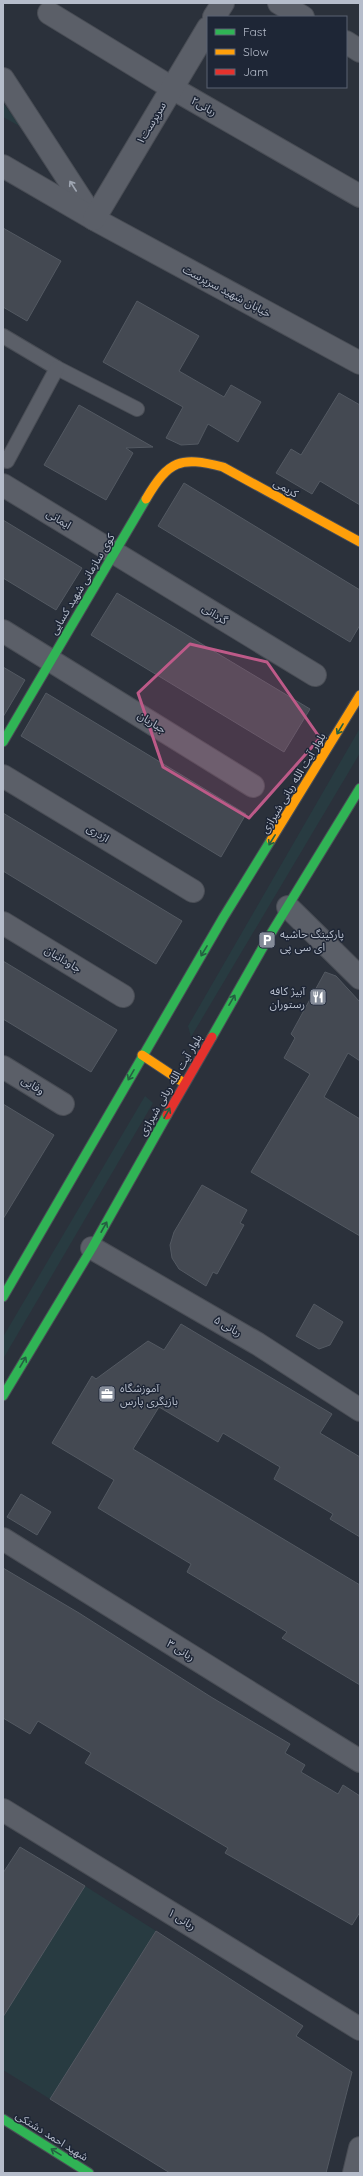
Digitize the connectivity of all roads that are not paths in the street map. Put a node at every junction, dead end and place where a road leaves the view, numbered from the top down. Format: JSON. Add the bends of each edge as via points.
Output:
{"nodes":[{"id":1,"x":223,"y":3,"type":"edge"},
{"id":2,"x":279,"y":3,"type":"edge"},
{"id":3,"x":50,"y":13,"type":"dead end"},
{"id":4,"x":215,"y":16,"type":"edge"},
{"id":5,"x":301,"y":16,"type":"edge"},
{"id":6,"x":207,"y":30,"type":"edge"},
{"id":7,"x":347,"y":43,"type":"edge"},
{"id":8,"x":360,"y":51,"type":"edge"},
{"id":9,"x":3,"y":79,"type":"edge"},
{"id":10,"x":172,"y":88,"type":"junction"},
{"id":11,"x":3,"y":166,"type":"edge"},
{"id":12,"x":360,"y":196,"type":"edge"},
{"id":13,"x":94,"y":218,"type":"junction"},
{"id":14,"x":3,"y":336,"type":"edge"},
{"id":15,"x":360,"y":363,"type":"edge"},
{"id":16,"x":57,"y":368,"type":"junction"},
{"id":17,"x":137,"y":409,"type":"dead end"},
{"id":18,"x":3,"y":458,"type":"edge"},
{"id":19,"x":199,"y":461,"type":"joint"},
{"id":20,"x":3,"y":485,"type":"edge"},
{"id":21,"x":360,"y":542,"type":"edge"},
{"id":22,"x":115,"y":553,"type":"junction"},
{"id":23,"x":3,"y":631,"type":"edge"},
{"id":24,"x":50,"y":659,"type":"junction"},
{"id":25,"x":315,"y":675,"type":"dead end"},
{"id":26,"x":360,"y":696,"type":"edge"},
{"id":27,"x":3,"y":742,"type":"edge"},
{"id":28,"x":3,"y":776,"type":"edge"},
{"id":29,"x":253,"y":786,"type":"dead end"},
{"id":30,"x":360,"y":788,"type":"edge"},
{"id":31,"x":193,"y":891,"type":"dead end"},
{"id":32,"x":288,"y":907,"type":"junction"},
{"id":33,"x":3,"y":923,"type":"edge"},
{"id":34,"x":360,"y":978,"type":"edge"},
{"id":35,"x":124,"y":996,"type":"dead end"},
{"id":36,"x":142,"y":1056,"type":"junction"},
{"id":37,"x":3,"y":1067,"type":"edge"},
{"id":38,"x":184,"y":1083,"type":"junction"},
{"id":39,"x":63,"y":1104,"type":"dead end"},
{"id":40,"x":92,"y":1248,"type":"junction"},
{"id":41,"x":3,"y":1297,"type":"edge"},
{"id":42,"x":3,"y":1396,"type":"edge"},
{"id":43,"x":360,"y":1410,"type":"edge"},
{"id":44,"x":3,"y":1539,"type":"edge"},
{"id":45,"x":360,"y":1762,"type":"edge"},
{"id":46,"x":3,"y":1810,"type":"edge"},
{"id":47,"x":360,"y":2029,"type":"edge"},
{"id":48,"x":3,"y":2119,"type":"edge"},
{"id":49,"x":360,"y":2148,"type":"edge"},
{"id":50,"x":89,"y":2173,"type":"edge"},
{"id":51,"x":354,"y":2173,"type":"edge"}],
"edges":[{"from":1,"to":4,"type":"street"},
{"from":2,"to":5,"type":"street"},
{"from":3,"to":10,"type":"street","name":"ربانی۲"},
{"from":6,"to":10,"type":"street","name":"سرپرست۱"},
{"from":7,"to":8,"type":"street"},
{"from":13,"to":9,"type":"street","name":"خیابان شهید سرپرست","one_way":true},
{"from":10,"to":12,"type":"street","name":"ربانی۲"},
{"from":10,"to":13,"type":"street","name":"سرپرست۱"},
{"from":11,"to":13,"type":"street","name":"خیابان شهید سرپرست"},
{"from":13,"to":15,"type":"street","name":"خیابان شهید سرپرست"},
{"from":14,"to":16,"type":"lane"},
{"from":16,"to":17,"type":"lane"},
{"from":16,"to":18,"type":"lane","via":[[7,461]]},
{"from":19,"to":21,"type":"main road","name":"کریمی","via":[[223,467]]},
{"from":19,"to":22,"type":"main road","name":"کوی سازمانی شهید کسایی","via":[[173,465],[159,477]]},
{"from":20,"to":22,"type":"street","name":"ایمانی"},
{"from":22,"to":24,"type":"main road","name":"کوی سازمانی شهید کسایی"},
{"from":22,"to":25,"type":"street","name":"گردانی"},
{"from":23,"to":24,"type":"street","name":"جباریان"},
{"from":24,"to":27,"type":"main road","name":"کوی سازمانی شهید کسایی"},
{"from":24,"to":29,"type":"street","name":"جباریان"},
{"from":26,"to":36,"type":"main road","name":"بلوار آیت الله ربانی شیرازی","one_way":true,"via":[[223,918]]},
{"from":28,"to":31,"type":"street","name":"اژدری"},
{"from":30,"to":32,"type":"main road","name":"بلوار آیت الله ربانی شیرازی"},
{"from":32,"to":34,"type":"street"},
{"from":38,"to":32,"type":"main road","name":"بلوار آیت الله ربانی شیرازی","one_way":true},
{"from":33,"to":35,"type":"street","name":"جاودانیان"},
{"from":36,"to":38,"type":"main road"},
{"from":36,"to":41,"type":"main road","name":"بلوار آیت الله ربانی شیرازی","one_way":true},
{"from":37,"to":39,"type":"street","name":"وفایی"},
{"from":40,"to":38,"type":"main road","name":"بلوار آیت الله ربانی شیرازی","one_way":true},
{"from":42,"to":40,"type":"main road","name":"بلوار آیت الله ربانی شیرازی","one_way":true},
{"from":40,"to":43,"type":"street","name":"ربانی ۵","via":[[258,1344]]},
{"from":44,"to":45,"type":"street","name":"ربانی ۳"},
{"from":46,"to":47,"type":"street","name":"ربانی ۱"},
{"from":50,"to":48,"type":"main road","name":"شهید احمد دشتکی","one_way":true},
{"from":49,"to":51,"type":"street"}]}
